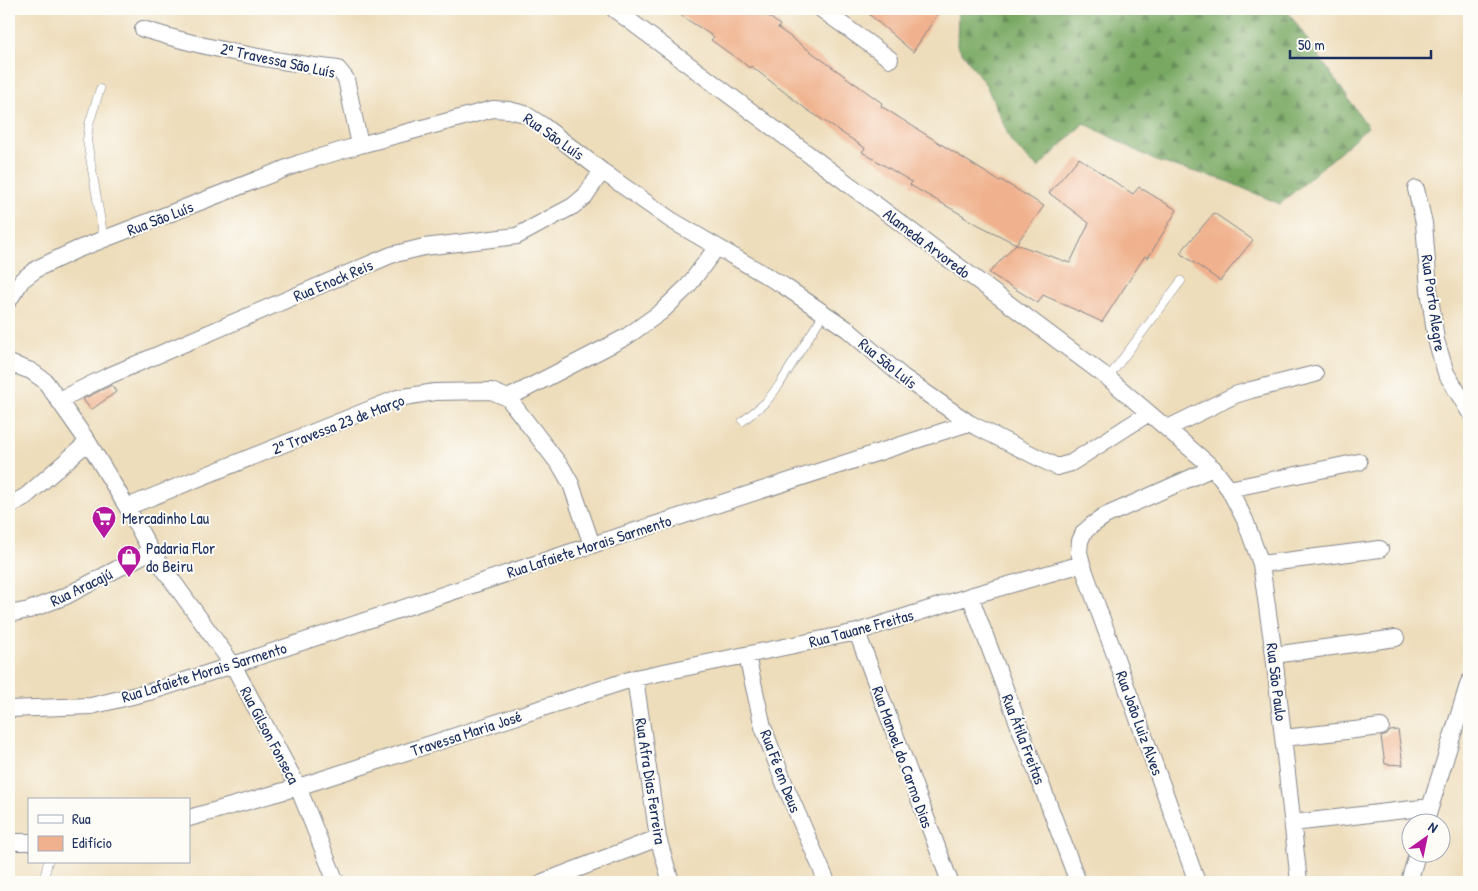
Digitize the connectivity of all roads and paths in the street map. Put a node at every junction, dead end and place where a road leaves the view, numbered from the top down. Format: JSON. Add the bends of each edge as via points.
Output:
{"nodes":[{"id":1,"x":614,"y":9,"type":"edge"},
{"id":2,"x":821,"y":9,"type":"edge"},
{"id":3,"x":143,"y":29,"type":"dead end"},
{"id":4,"x":890,"y":59,"type":"dead end"},
{"id":5,"x":100,"y":89,"type":"dead end"},
{"id":6,"x":360,"y":145,"type":"junction"},
{"id":7,"x":602,"y":171,"type":"junction"},
{"id":8,"x":1416,"y":188,"type":"dead end"},
{"id":9,"x":104,"y":240,"type":"junction"},
{"id":10,"x":717,"y":247,"type":"junction"},
{"id":11,"x":15,"y":276,"type":"edge"},
{"id":12,"x":1181,"y":282,"type":"dead end"},
{"id":13,"x":9,"y":300,"type":"edge"},
{"id":14,"x":824,"y":313,"type":"junction"},
{"id":15,"x":9,"y":363,"type":"edge"},
{"id":16,"x":1315,"y":374,"type":"dead end"},
{"id":17,"x":1108,"y":378,"type":"junction"},
{"id":18,"x":508,"y":398,"type":"junction"},
{"id":19,"x":59,"y":400,"type":"junction"},
{"id":20,"x":1469,"y":411,"type":"edge"},
{"id":21,"x":1150,"y":413,"type":"junction"},
{"id":22,"x":742,"y":421,"type":"dead end"},
{"id":23,"x":969,"y":423,"type":"junction"},
{"id":24,"x":1168,"y":428,"type":"junction"},
{"id":25,"x":88,"y":442,"type":"junction"},
{"id":26,"x":1359,"y":462,"type":"dead end"},
{"id":27,"x":1213,"y":468,"type":"junction"},
{"id":28,"x":1230,"y":489,"type":"junction"},
{"id":29,"x":9,"y":506,"type":"edge"},
{"id":30,"x":127,"y":508,"type":"junction"},
{"id":31,"x":592,"y":545,"type":"junction"},
{"id":32,"x":1380,"y":549,"type":"dead end"},
{"id":33,"x":151,"y":551,"type":"junction"},
{"id":34,"x":1082,"y":564,"type":"junction"},
{"id":35,"x":1261,"y":564,"type":"junction"},
{"id":36,"x":970,"y":596,"type":"junction"},
{"id":37,"x":9,"y":614,"type":"edge"},
{"id":38,"x":857,"y":632,"type":"junction"},
{"id":39,"x":1396,"y":638,"type":"dead end"},
{"id":40,"x":1274,"y":655,"type":"junction"},
{"id":41,"x":747,"y":656,"type":"junction"},
{"id":42,"x":233,"y":665,"type":"junction"},
{"id":43,"x":635,"y":678,"type":"junction"},
{"id":44,"x":1469,"y":682,"type":"edge"},
{"id":45,"x":9,"y":710,"type":"edge"},
{"id":46,"x":1381,"y":727,"type":"dead end"},
{"id":47,"x":1284,"y":738,"type":"junction"},
{"id":48,"x":298,"y":787,"type":"junction"},
{"id":49,"x":1430,"y":807,"type":"junction"},
{"id":50,"x":1428,"y":814,"type":"edge"},
{"id":51,"x":190,"y":818,"type":"edge"},
{"id":52,"x":1293,"y":823,"type":"junction"},
{"id":53,"x":658,"y":838,"type":"junction"},
{"id":54,"x":9,"y":842,"type":"edge"},
{"id":55,"x":28,"y":842,"type":"edge"},
{"id":56,"x":48,"y":864,"type":"edge"},
{"id":57,"x":1414,"y":864,"type":"edge"},
{"id":58,"x":43,"y":882,"type":"edge"},
{"id":59,"x":336,"y":882,"type":"edge"},
{"id":60,"x":543,"y":882,"type":"edge"},
{"id":61,"x":671,"y":882,"type":"edge"},
{"id":62,"x":827,"y":882,"type":"edge"},
{"id":63,"x":950,"y":882,"type":"edge"},
{"id":64,"x":1078,"y":882,"type":"edge"},
{"id":65,"x":1197,"y":882,"type":"edge"},
{"id":66,"x":1299,"y":882,"type":"edge"},
{"id":67,"x":1409,"y":882,"type":"edge"}],
"edges":[{"from":1,"to":17,"type":"street","name":"Alameda Arvoredo"},
{"from":2,"to":4,"type":"street"},
{"from":3,"to":6,"type":"street","name":"2ª Travessa São Luís","via":[[176,40],[260,58],[338,69],[346,79]]},
{"from":5,"to":9,"type":"lane","via":[[87,140]]},
{"from":6,"to":7,"type":"street","name":"Rua São Luís","via":[[493,109],[509,110],[537,121]]},
{"from":6,"to":9,"type":"street","name":"Rua São Luís","via":[[300,163]]},
{"from":7,"to":10,"type":"street","name":"Rua São Luís","via":[[671,220]]},
{"from":7,"to":19,"type":"street","name":"Rua Enock Reis","via":[[585,196],[573,206],[517,236],[424,247],[391,255]]},
{"from":8,"to":20,"type":"street","name":"Rua Porto Alegre","via":[[1424,223],[1436,340],[1446,373]]},
{"from":9,"to":11,"type":"street","name":"Rua São Luís"},
{"from":10,"to":14,"type":"street","name":"Rua São Luís"},
{"from":10,"to":18,"type":"street","via":[[688,286],[661,312],[626,337]]},
{"from":11,"to":13,"type":"street","name":"Rua São Luís"},
{"from":12,"to":17,"type":"lane"},
{"from":14,"to":22,"type":"lane","via":[[779,385],[766,402]]},
{"from":14,"to":23,"type":"street","name":"Rua São Luís","via":[[903,377]]},
{"from":15,"to":19,"type":"street","name":"Rua Gilson Fonseca","via":[[39,376]]},
{"from":16,"to":24,"type":"street","via":[[1235,395]]},
{"from":17,"to":21,"type":"street","name":"Alameda Arvoredo"},
{"from":18,"to":30,"type":"street","name":"2ª Travessa 23 de Março","via":[[491,391],[472,391],[398,398]]},
{"from":18,"to":31,"type":"street","via":[[562,468],[571,484]]},
{"from":19,"to":25,"type":"street","name":"Rua Gilson Fonseca"},
{"from":21,"to":23,"type":"street","via":[[1071,463],[1057,467]]},
{"from":21,"to":24,"type":"street","name":"Alameda Arvoredo"},
{"from":23,"to":31,"type":"street","name":"Rua Lafaiete Morais Sarmento"},
{"from":24,"to":27,"type":"street","name":"Alameda Arvoredo"},
{"from":25,"to":29,"type":"street","via":[[26,496]]},
{"from":25,"to":30,"type":"street","name":"Rua Gilson Fonseca"},
{"from":26,"to":28,"type":"street"},
{"from":27,"to":28,"type":"street","name":"Alameda Arvoredo"},
{"from":27,"to":34,"type":"street","name":"Rua João Luiz Alves","via":[[1105,516],[1092,525],[1080,541]]},
{"from":28,"to":35,"type":"street","name":"Rua São Paulo"},
{"from":30,"to":33,"type":"street","name":"Rua Gilson Fonseca"},
{"from":31,"to":42,"type":"street","name":"Rua Lafaiete Morais Sarmento"},
{"from":32,"to":35,"type":"street"},
{"from":33,"to":37,"type":"street","name":"Rua Aracajú","via":[[66,596]]},
{"from":33,"to":42,"type":"street","name":"Rua Gilson Fonseca"},
{"from":34,"to":36,"type":"street","name":"Rua Tauane Freitas"},
{"from":34,"to":65,"type":"street","name":"Rua João Luiz Alves"},
{"from":35,"to":40,"type":"street","name":"Rua São Paulo"},
{"from":36,"to":38,"type":"street","name":"Rua Tauane Freitas"},
{"from":36,"to":64,"type":"street","name":"Rua Átila Freitas"},
{"from":38,"to":41,"type":"street","name":"Rua Tauane Freitas"},
{"from":38,"to":63,"type":"street","name":"Rua Manoel do Carmo Dias"},
{"from":39,"to":40,"type":"street"},
{"from":40,"to":47,"type":"street","name":"Rua São Paulo"},
{"from":41,"to":43,"type":"street","name":"Rua Tauane Freitas"},
{"from":41,"to":62,"type":"street","name":"Rua Fé em Deus","via":[[763,727]]},
{"from":42,"to":45,"type":"street","name":"Rua Lafaiete Morais Sarmento","via":[[152,691],[91,706]]},
{"from":42,"to":48,"type":"street","name":"Rua Gilson Fonseca"},
{"from":43,"to":48,"type":"street","name":"Travessa Maria José"},
{"from":43,"to":53,"type":"street","name":"Rua Afra Dias Ferreira"},
{"from":44,"to":49,"type":"street"},
{"from":46,"to":47,"type":"street"},
{"from":47,"to":52,"type":"street","name":"Rua São Paulo"},
{"from":48,"to":51,"type":"street","name":"Travessa Maria José"},
{"from":48,"to":59,"type":"street","name":"Rua Gilson Fonseca"},
{"from":49,"to":50,"type":"street"},
{"from":49,"to":52,"type":"street"},
{"from":52,"to":66,"type":"street","name":"Rua São Paulo"},
{"from":53,"to":60,"type":"street"},
{"from":53,"to":61,"type":"street","name":"Rua Afra Dias Ferreira"},
{"from":54,"to":55,"type":"street"},
{"from":56,"to":58,"type":"lane"},
{"from":57,"to":67,"type":"street"}]}
